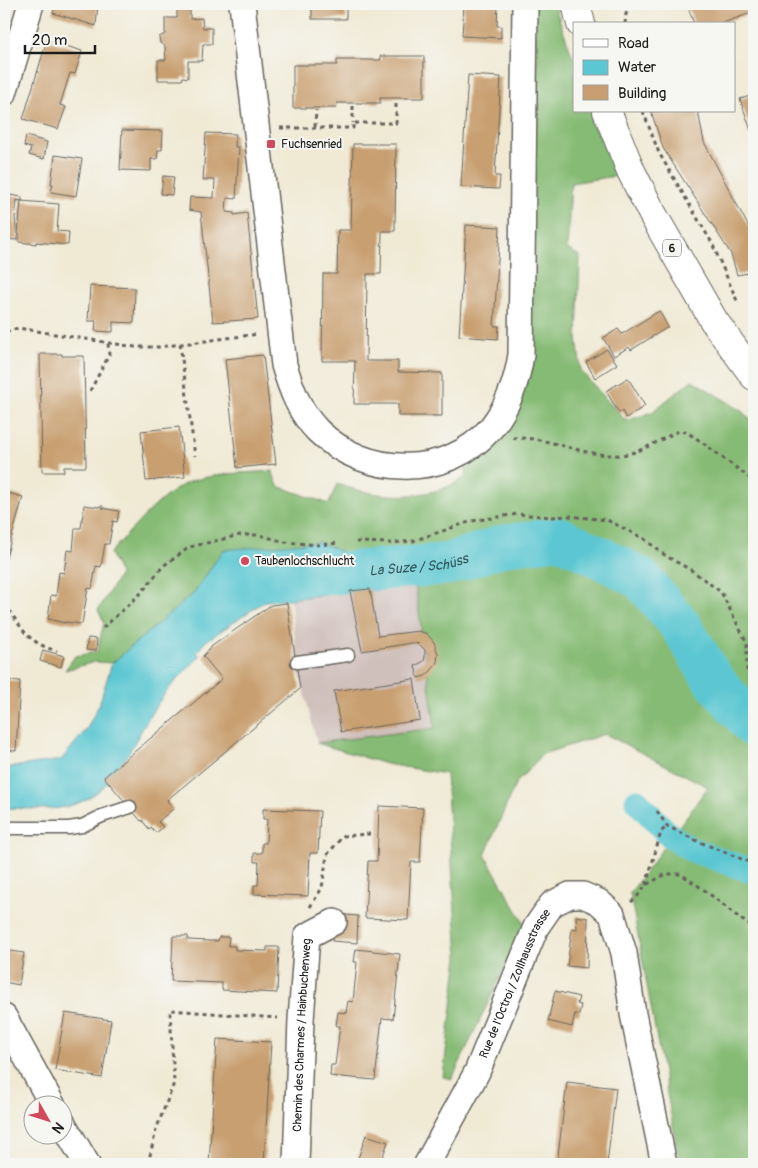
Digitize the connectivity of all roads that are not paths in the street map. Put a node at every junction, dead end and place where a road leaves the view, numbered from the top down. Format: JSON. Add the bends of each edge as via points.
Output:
{"nodes":[{"id":1,"x":31,"y":4,"type":"edge"},
{"id":2,"x":242,"y":4,"type":"edge"},
{"id":3,"x":525,"y":4,"type":"edge"},
{"id":4,"x":576,"y":4,"type":"edge"},
{"id":5,"x":580,"y":22,"type":"edge"},
{"id":6,"x":4,"y":92,"type":"edge"},
{"id":7,"x":607,"y":112,"type":"edge"},
{"id":8,"x":754,"y":376,"type":"edge"},
{"id":9,"x":348,"y":655,"type":"dead end"},
{"id":10,"x":297,"y":662,"type":"dead end"},
{"id":11,"x":130,"y":807,"type":"dead end"},
{"id":12,"x":4,"y":828,"type":"edge"},
{"id":13,"x":334,"y":922,"type":"dead end"},
{"id":14,"x":4,"y":1018,"type":"edge"},
{"id":15,"x":47,"y":1096,"type":"edge"},
{"id":16,"x":72,"y":1139,"type":"edge"},
{"id":17,"x":87,"y":1164,"type":"edge"},
{"id":18,"x":296,"y":1164,"type":"edge"},
{"id":19,"x":428,"y":1164,"type":"edge"},
{"id":20,"x":664,"y":1164,"type":"edge"}],
"edges":[{"from":1,"to":6,"type":"street"},
{"from":2,"to":3,"type":"street","via":[[284,365],[290,385],[297,402],[317,430],[333,444],[350,455],[382,465],[409,467],[435,463],[476,442],[490,428],[509,398],[518,375],[522,355]]},
{"from":4,"to":5,"type":"main road"},
{"from":7,"to":8,"type":"main road","number":"6","via":[[652,213],[714,321]]},
{"from":9,"to":10,"type":"lane"},
{"from":11,"to":12,"type":"lane","via":[[82,826]]},
{"from":13,"to":18,"type":"street","name":"Chemin des Charmes / Hainbuchenweg","via":[[307,936]]},
{"from":14,"to":15,"type":"street"},
{"from":16,"to":17,"type":"street"},
{"from":19,"to":20,"type":"street","name":"Rue de l'Octroi / Zollhausstrasse","via":[[477,1072],[536,927],[552,904],[570,895],[583,895],[599,902],[612,914],[615,922],[624,953],[633,1014]]}]}
